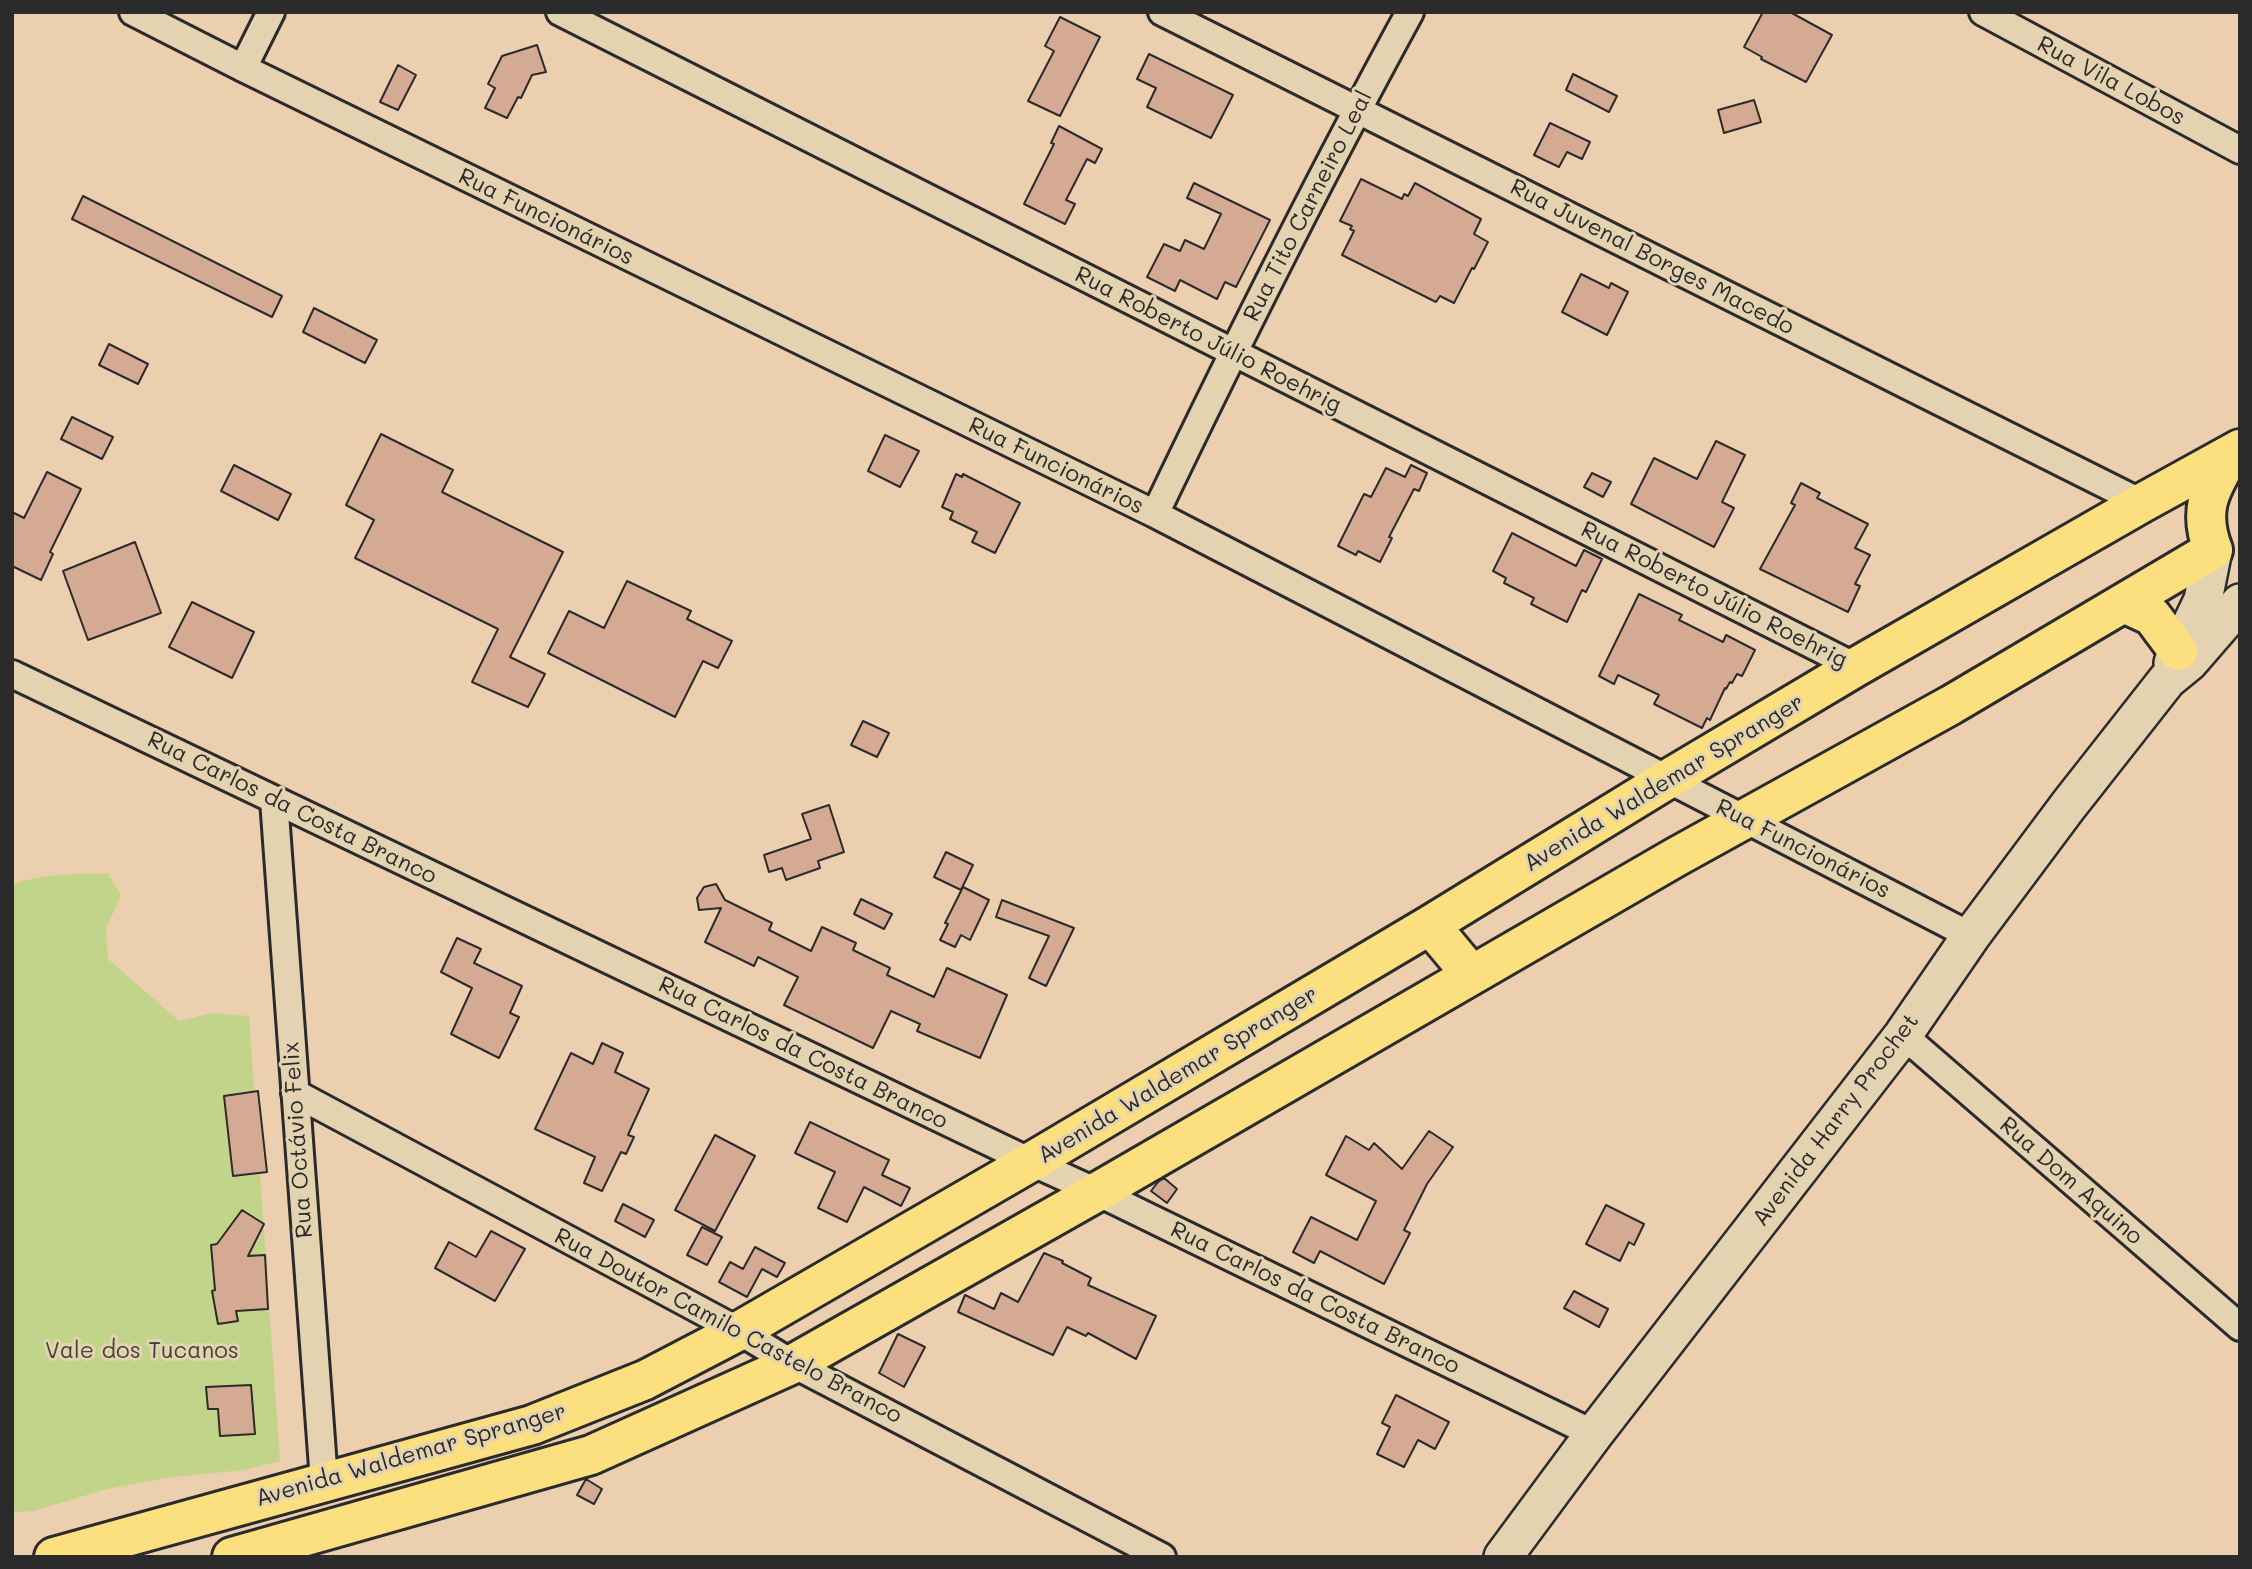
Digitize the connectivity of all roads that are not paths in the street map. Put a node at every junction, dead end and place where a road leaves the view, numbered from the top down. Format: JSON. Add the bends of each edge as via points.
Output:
{"nodes":[{"id":1,"x":133,"y":12,"type":"edge"},
{"id":2,"x":271,"y":12,"type":"edge"},
{"id":3,"x":560,"y":12,"type":"edge"},
{"id":4,"x":1162,"y":12,"type":"edge"},
{"id":5,"x":1410,"y":12,"type":"edge"},
{"id":6,"x":1983,"y":12,"type":"edge"},
{"id":7,"x":243,"y":68,"type":"junction"},
{"id":8,"x":1357,"y":110,"type":"junction"},
{"id":9,"x":2240,"y":150,"type":"edge"},
{"id":10,"x":1233,"y":352,"type":"junction"},
{"id":11,"x":2234,"y":453,"type":"edge"},
{"id":12,"x":2142,"y":503,"type":"junction"},
{"id":13,"x":1155,"y":514,"type":"junction"},
{"id":14,"x":2226,"y":554,"type":"edge"},
{"id":15,"x":2124,"y":603,"type":"junction"},
{"id":16,"x":2240,"y":603,"type":"edge"},
{"id":17,"x":2172,"y":665,"type":"junction"},
{"id":18,"x":1856,"y":667,"type":"junction"},
{"id":19,"x":12,"y":674,"type":"edge"},
{"id":20,"x":1668,"y":779,"type":"junction"},
{"id":21,"x":274,"y":800,"type":"junction"},
{"id":22,"x":1744,"y":818,"type":"junction"},
{"id":23,"x":1430,"y":925,"type":"junction"},
{"id":24,"x":1971,"y":936,"type":"junction"},
{"id":25,"x":1471,"y":974,"type":"junction"},
{"id":26,"x":1903,"y":1035,"type":"junction"},
{"id":27,"x":295,"y":1093,"type":"junction"},
{"id":28,"x":1031,"y":1162,"type":"junction"},
{"id":29,"x":1097,"y":1192,"type":"junction"},
{"id":30,"x":2240,"y":1326,"type":"edge"},
{"id":31,"x":739,"y":1331,"type":"junction"},
{"id":32,"x":793,"y":1364,"type":"junction"},
{"id":33,"x":1594,"y":1434,"type":"junction"},
{"id":34,"x":324,"y":1481,"type":"junction"},
{"id":35,"x":326,"y":1544,"type":"edge"},
{"id":36,"x":54,"y":1557,"type":"edge"},
{"id":37,"x":232,"y":1557,"type":"edge"},
{"id":38,"x":1162,"y":1557,"type":"edge"},
{"id":39,"x":1503,"y":1557,"type":"edge"}],
"edges":[{"from":1,"to":7,"type":"street","name":"Rua Funcionários"},
{"from":2,"to":7,"type":"street"},
{"from":3,"to":10,"type":"street","name":"Rua Roberto Júlio Roehrig"},
{"from":4,"to":8,"type":"street","name":"Rua Juvenal Borges Macedo"},
{"from":5,"to":8,"type":"street","name":"Rua Tito Carneiro Leal"},
{"from":6,"to":9,"type":"street","name":"Rua Vila Lobos"},
{"from":7,"to":13,"type":"street","name":"Rua Funcionários"},
{"from":8,"to":10,"type":"street","name":"Rua Tito Carneiro Leal"},
{"from":8,"to":12,"type":"street","name":"Rua Juvenal Borges Macedo"},
{"from":10,"to":13,"type":"street","name":"Rua Tito Carneiro Leal"},
{"from":10,"to":18,"type":"street","name":"Rua Roberto Júlio Roehrig"},
{"from":11,"to":12,"type":"main road","name":"Avenida Waldemar Spranger"},
{"from":11,"to":14,"type":"main road","via":[[2210,490],[2205,514],[2207,533]]},
{"from":12,"to":18,"type":"main road","name":"Avenida Waldemar Spranger"},
{"from":13,"to":20,"type":"street","name":"Rua Funcionários"},
{"from":14,"to":15,"type":"main road"},
{"from":14,"to":17,"type":"street","name":"Avenida Harry Prochet"},
{"from":15,"to":17,"type":"main road","via":[[2152,616]]},
{"from":15,"to":22,"type":"main road","via":[[1951,705]]},
{"from":16,"to":17,"type":"street","name":"Avenida Harry Prochet","via":[[2189,662]]},
{"from":17,"to":24,"type":"street","name":"Avenida Harry Prochet"},
{"from":18,"to":20,"type":"main road","name":"Avenida Waldemar Spranger"},
{"from":19,"to":21,"type":"street","name":"Rua Carlos da Costa Branco"},
{"from":20,"to":22,"type":"street","name":"Rua Funcionários"},
{"from":20,"to":23,"type":"main road","name":"Avenida Waldemar Spranger"},
{"from":21,"to":27,"type":"street","name":"Rua Octávio Felix"},
{"from":21,"to":28,"type":"street","name":"Rua Carlos da Costa Branco"},
{"from":22,"to":24,"type":"street","name":"Rua Funcionários"},
{"from":22,"to":25,"type":"main road"},
{"from":23,"to":25,"type":"main road"},
{"from":23,"to":28,"type":"main road","name":"Avenida Waldemar Spranger"},
{"from":24,"to":26,"type":"street","name":"Avenida Harry Prochet"},
{"from":25,"to":29,"type":"main road"},
{"from":26,"to":30,"type":"street","name":"Rua Dom Aquino"},
{"from":26,"to":33,"type":"street","name":"Avenida Harry Prochet"},
{"from":27,"to":31,"type":"street","name":"Rua Doutor Camilo Castelo Branco"},
{"from":27,"to":34,"type":"street","name":"Rua Octávio Felix"},
{"from":28,"to":29,"type":"street","name":"Rua Carlos da Costa Branco"},
{"from":28,"to":31,"type":"main road","name":"Avenida Waldemar Spranger"},
{"from":29,"to":32,"type":"main road"},
{"from":29,"to":33,"type":"street","name":"Rua Carlos da Costa Branco"},
{"from":31,"to":32,"type":"street","name":"Rua Doutor Camilo Castelo Branco"},
{"from":31,"to":34,"type":"main road","name":"Avenida Waldemar Spranger","via":[[645,1380],[532,1425]]},
{"from":32,"to":35,"type":"main road","via":[[592,1455]]},
{"from":32,"to":38,"type":"street","name":"Rua Doutor Camilo Castelo Branco"},
{"from":33,"to":39,"type":"street","name":"Avenida Harry Prochet"},
{"from":34,"to":36,"type":"main road","name":"Avenida Waldemar Spranger"},
{"from":35,"to":37,"type":"main road"}]}
